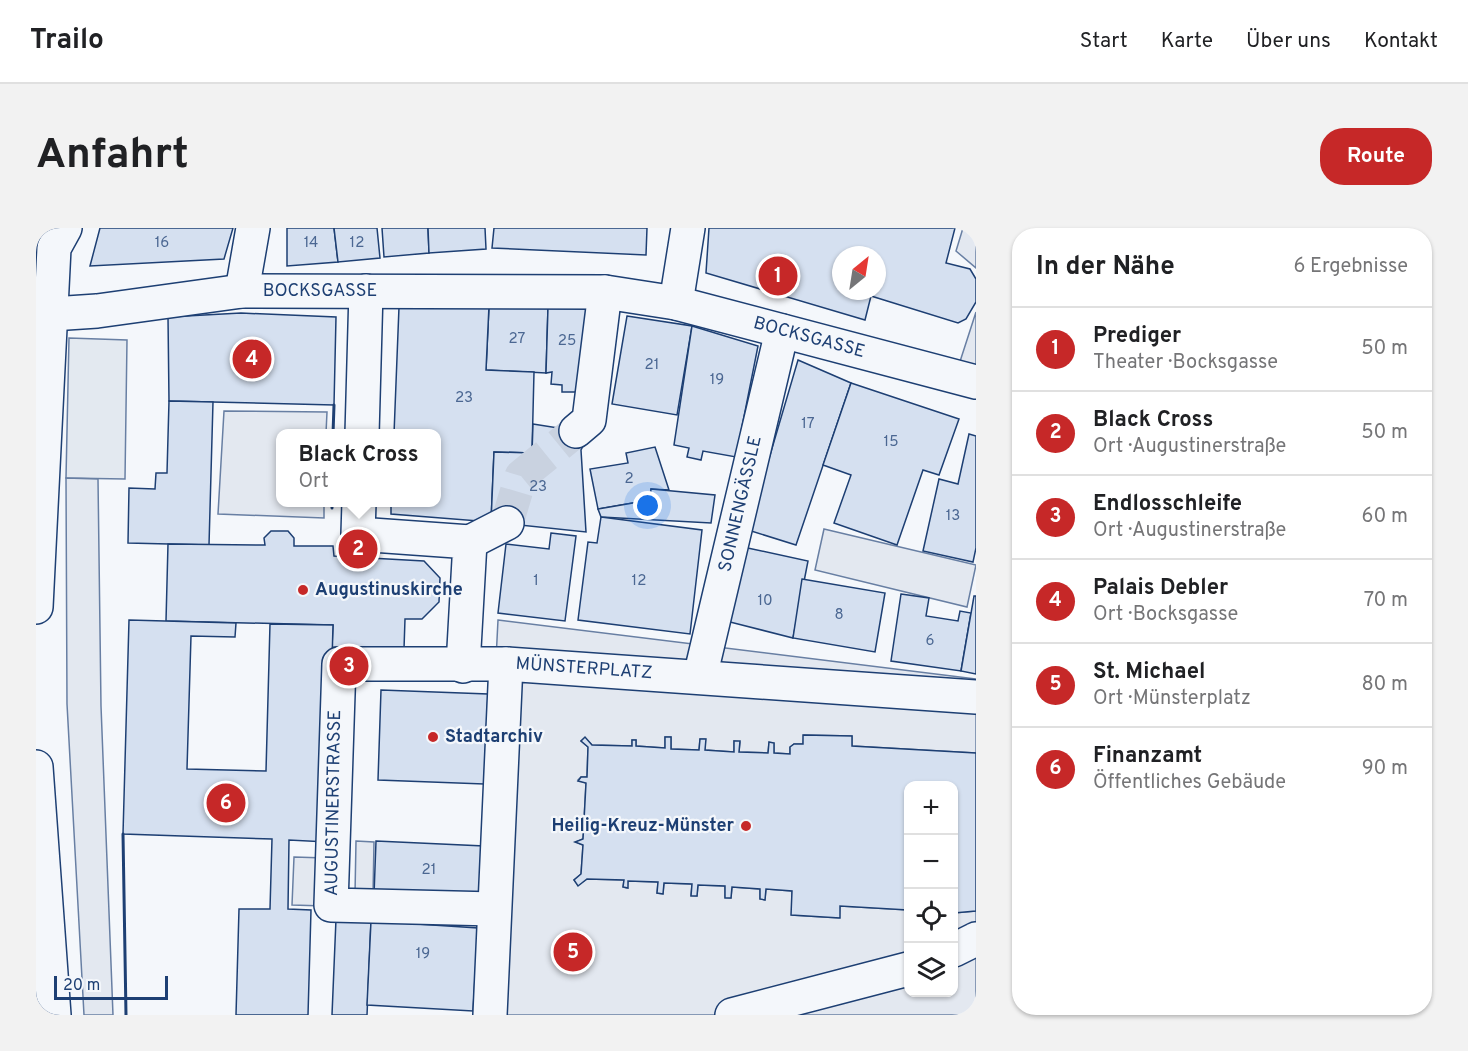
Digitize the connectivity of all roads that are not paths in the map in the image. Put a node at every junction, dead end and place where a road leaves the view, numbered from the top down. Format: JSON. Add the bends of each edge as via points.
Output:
{"nodes":[{"id":1,"x":66,"y":228,"type":"edge"},
{"id":2,"x":253,"y":228,"type":"edge"},
{"id":3,"x":688,"y":228,"type":"edge"},
{"id":4,"x":242,"y":291,"type":"junction"},
{"id":5,"x":366,"y":291,"type":"junction"},
{"id":6,"x":605,"y":292,"type":"junction"},
{"id":7,"x":676,"y":303,"type":"junction"},
{"id":8,"x":43,"y":315,"type":"edge"},
{"id":9,"x":782,"y":331,"type":"junction"},
{"id":10,"x":976,"y":382,"type":"edge"},
{"id":11,"x":362,"y":429,"type":"edge"},
{"id":12,"x":576,"y":431,"type":"tunnel mouth"},
{"id":13,"x":359,"y":507,"type":"edge"},
{"id":14,"x":507,"y":524,"type":"dead end"},
{"id":15,"x":470,"y":542,"type":"junction"},
{"id":16,"x":37,"y":565,"type":"edge"},
{"id":17,"x":36,"y":607,"type":"edge"},
{"id":18,"x":506,"y":664,"type":"junction"},
{"id":19,"x":463,"y":666,"type":"junction"},
{"id":20,"x":700,"y":677,"type":"junction"},
{"id":21,"x":976,"y":697,"type":"edge"},
{"id":22,"x":36,"y":768,"type":"edge"},
{"id":23,"x":494,"y":909,"type":"junction"},
{"id":24,"x":976,"y":939,"type":"edge"},
{"id":25,"x":958,"y":948,"type":"edge"},
{"id":26,"x":904,"y":970,"type":"edge"},
{"id":27,"x":43,"y":980,"type":"edge"},
{"id":28,"x":54,"y":1015,"type":"edge"},
{"id":29,"x":490,"y":1015,"type":"edge"},
{"id":30,"x":732,"y":1015,"type":"edge"}],
"edges":[{"from":1,"to":8,"type":"street","via":[[54,248]]},
{"from":2,"to":4,"type":"street"},
{"from":3,"to":7,"type":"street"},
{"from":4,"to":5,"type":"street","name":"BOCKSGASSE"},
{"from":4,"to":8,"type":"street","name":"BOCKSGASSE"},
{"from":5,"to":6,"type":"street","name":"BOCKSGASSE"},
{"from":5,"to":11,"type":"street"},
{"from":6,"to":7,"type":"street","name":"BOCKSGASSE"},
{"from":6,"to":12,"type":"street","via":[[589,420]]},
{"from":7,"to":9,"type":"street","name":"BOCKSGASSE"},
{"from":8,"to":16,"type":"street"},
{"from":9,"to":10,"type":"street","name":"BOCKSGASSE"},
{"from":9,"to":20,"type":"street","name":"SONNENGÄSSLE"},
{"from":13,"to":15,"type":"street","via":[[358,534]]},
{"from":14,"to":15,"type":"street"},
{"from":15,"to":19,"type":"street"},
{"from":16,"to":17,"type":"street"},
{"from":18,"to":19,"type":"street","name":"AUGUSTINERSTRASSE"},
{"from":18,"to":20,"type":"street","name":"MÜNSTERPLATZ"},
{"from":18,"to":23,"type":"street","name":"MÜNSTERPLATZ"},
{"from":19,"to":23,"type":"street","name":"AUGUSTINERSTRASSE","via":[[339,663],[331,905]]},
{"from":20,"to":21,"type":"street","name":"MÜNSTERPLATZ"},
{"from":22,"to":27,"type":"street"},
{"from":23,"to":29,"type":"street","name":"MÜNSTERPLATZ"},
{"from":24,"to":25,"type":"street"},
{"from":26,"to":30,"type":"street"},
{"from":27,"to":28,"type":"street"}]}
